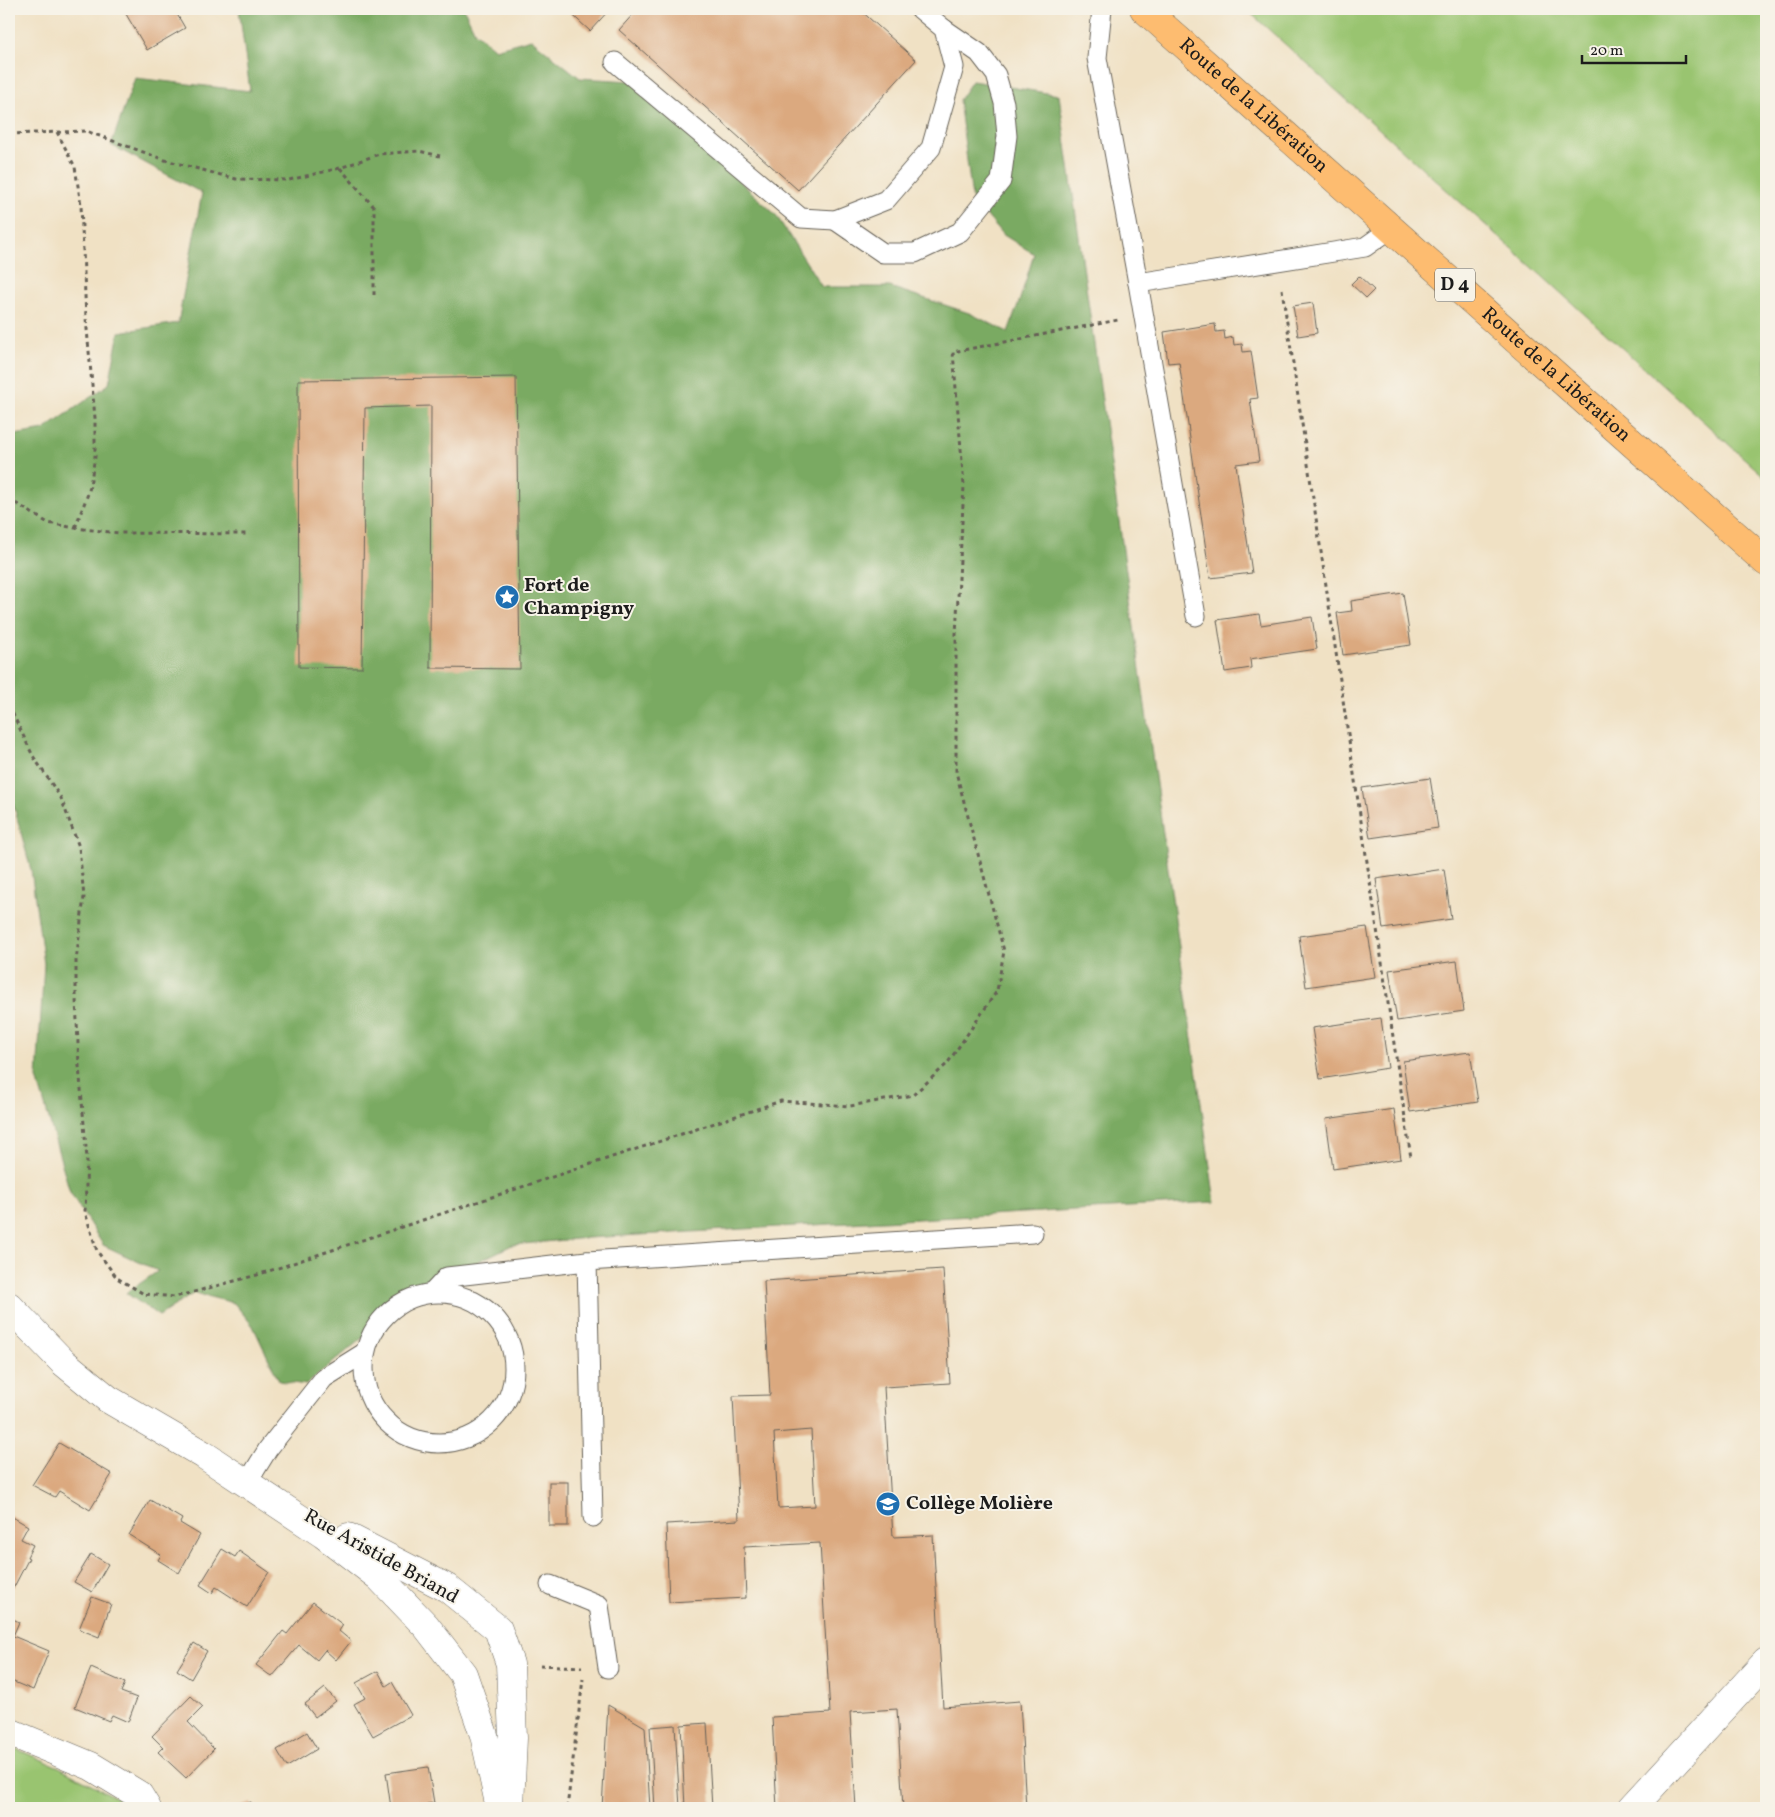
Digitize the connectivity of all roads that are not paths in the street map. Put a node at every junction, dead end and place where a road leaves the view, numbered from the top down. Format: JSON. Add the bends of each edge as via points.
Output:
{"nodes":[{"id":1,"x":920,"y":9,"type":"edge"},
{"id":2,"x":1102,"y":9,"type":"edge"},
{"id":3,"x":1144,"y":9,"type":"edge"},
{"id":4,"x":944,"y":29,"type":"junction"},
{"id":5,"x":615,"y":62,"type":"dead end"},
{"id":6,"x":834,"y":220,"type":"junction"},
{"id":7,"x":1392,"y":228,"type":"junction"},
{"id":8,"x":1138,"y":283,"type":"junction"},
{"id":9,"x":1766,"y":562,"type":"edge"},
{"id":10,"x":1196,"y":616,"type":"dead end"},
{"id":11,"x":1032,"y":1233,"type":"dead end"},
{"id":12,"x":587,"y":1261,"type":"junction"},
{"id":13,"x":433,"y":1292,"type":"junction"},
{"id":14,"x":10,"y":1309,"type":"edge"},
{"id":15,"x":364,"y":1353,"type":"junction"},
{"id":16,"x":252,"y":1487,"type":"junction"},
{"id":17,"x":594,"y":1518,"type":"dead end"},
{"id":18,"x":550,"y":1585,"type":"dead end"},
{"id":19,"x":1766,"y":1662,"type":"edge"},
{"id":20,"x":608,"y":1668,"type":"road end"},
{"id":21,"x":9,"y":1732,"type":"edge"},
{"id":22,"x":147,"y":1808,"type":"edge"},
{"id":23,"x":500,"y":1808,"type":"edge"},
{"id":24,"x":510,"y":1808,"type":"edge"},
{"id":25,"x":1632,"y":1808,"type":"edge"}],
"edges":[{"from":1,"to":4,"type":"lane"},
{"from":2,"to":8,"type":"lane","via":[[1097,58]]},
{"from":3,"to":7,"type":"main road","name":"Route de la Libération","number":"D 4"},
{"from":4,"to":6,"type":"lane","via":[[954,67],[931,148],[886,200]]},
{"from":4,"to":6,"type":"lane","via":[[979,53],[996,75],[1004,103],[1007,136],[1001,181],[960,232],[915,253],[883,253]]},
{"from":5,"to":6,"type":"lane","via":[[801,218]]},
{"from":7,"to":8,"type":"lane","via":[[1365,248]]},
{"from":7,"to":9,"type":"main road","name":"Route de la Libération","number":"D 4"},
{"from":8,"to":10,"type":"lane"},
{"from":11,"to":12,"type":"lane"},
{"from":12,"to":13,"type":"lane","via":[[447,1276]]},
{"from":12,"to":17,"type":"lane"},
{"from":13,"to":15,"type":"lane","via":[[414,1296],[381,1318]]},
{"from":13,"to":15,"type":"lane","via":[[453,1293],[488,1310],[502,1325],[510,1343],[515,1362],[514,1382],[496,1417],[482,1430],[464,1439],[445,1443],[425,1442],[406,1436],[389,1425],[367,1392],[363,1373]]},
{"from":14,"to":16,"type":"street","name":"Rue Aristide Briand","via":[[63,1362],[108,1399]]},
{"from":15,"to":16,"type":"lane","via":[[324,1378],[268,1449]]},
{"from":16,"to":23,"type":"street","name":"Rue Aristide Briand","via":[[324,1534],[379,1577],[437,1640],[463,1674],[484,1735]]},
{"from":16,"to":24,"type":"street","name":"Rue Aristide Briand","via":[[447,1588],[498,1629],[510,1664],[513,1738]]},
{"from":18,"to":20,"type":"lane","via":[[599,1605]]},
{"from":19,"to":25,"type":"street"},
{"from":21,"to":22,"type":"street","via":[[91,1766],[139,1795]]}]}
